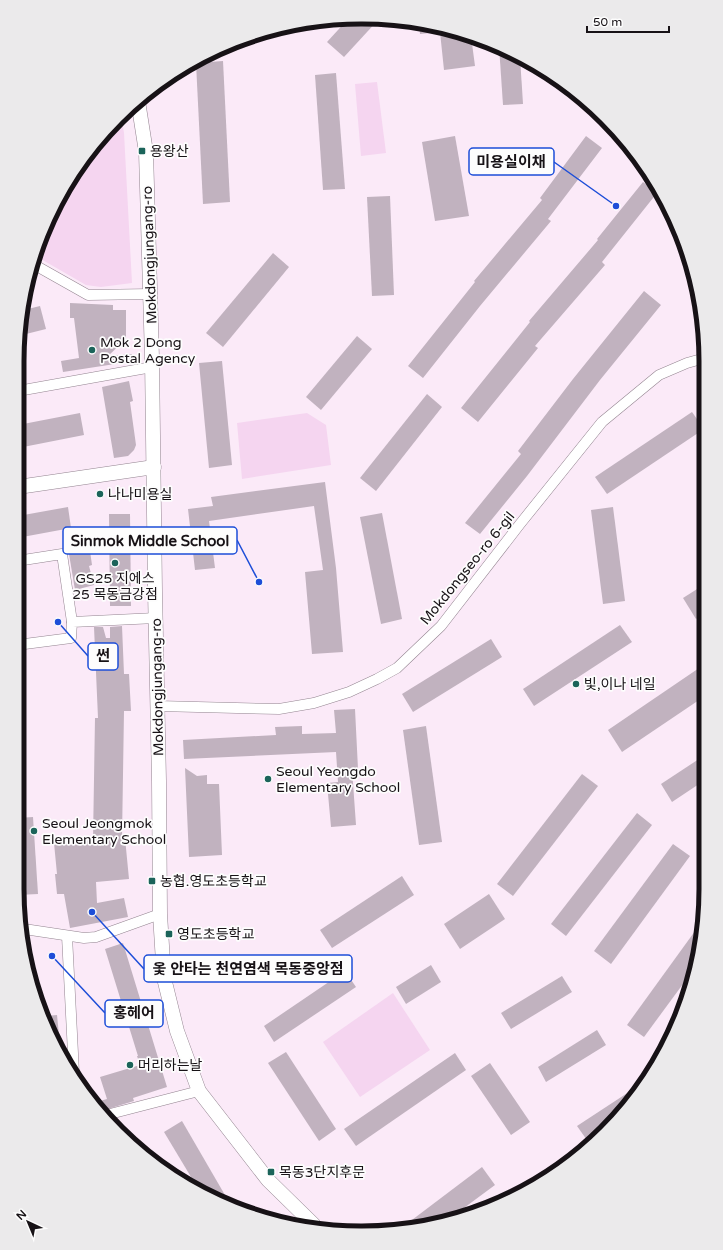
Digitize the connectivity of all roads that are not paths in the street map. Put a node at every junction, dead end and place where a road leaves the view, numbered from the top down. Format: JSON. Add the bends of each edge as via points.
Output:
{"nodes":[{"id":1,"x":139,"y":108,"type":"edge"},
{"id":2,"x":38,"y":267,"type":"edge"},
{"id":3,"x":150,"y":294,"type":"junction"},
{"id":4,"x":699,"y":360,"type":"edge"},
{"id":5,"x":152,"y":367,"type":"junction"},
{"id":6,"x":24,"y":390,"type":"edge"},
{"id":7,"x":154,"y":467,"type":"junction"},
{"id":8,"x":24,"y":486,"type":"edge"},
{"id":9,"x":24,"y":560,"type":"edge"},
{"id":10,"x":156,"y":618,"type":"junction"},
{"id":11,"x":72,"y":622,"type":"junction"},
{"id":12,"x":24,"y":645,"type":"edge"},
{"id":13,"x":158,"y":706,"type":"junction"},
{"id":14,"x":160,"y":914,"type":"junction"},
{"id":15,"x":27,"y":929,"type":"edge"},
{"id":16,"x":67,"y":936,"type":"junction"},
{"id":17,"x":74,"y":1064,"type":"edge"},
{"id":18,"x":200,"y":1091,"type":"junction"},
{"id":19,"x":111,"y":1114,"type":"edge"},
{"id":20,"x":310,"y":1222,"type":"edge"}],
"edges":[{"from":1,"to":3,"type":"main road","name":"Mokdongjungang-ro","via":[[146,152]]},
{"from":2,"to":3,"type":"street","via":[[88,295]]},
{"from":3,"to":5,"type":"main road","name":"Mokdongjungang-ro"},
{"from":4,"to":13,"type":"street","name":"Mokdongseo-ro 6-gil","via":[[659,375],[602,422],[441,626],[397,668],[349,692],[314,703],[279,709]]},
{"from":5,"to":6,"type":"street"},
{"from":5,"to":7,"type":"main road","name":"Mokdongjungang-ro"},
{"from":7,"to":8,"type":"main road"},
{"from":7,"to":10,"type":"main road","name":"Mokdongjungang-ro"},
{"from":9,"to":11,"type":"street","via":[[62,554]]},
{"from":10,"to":11,"type":"street"},
{"from":10,"to":13,"type":"main road","name":"Mokdongjungang-ro"},
{"from":11,"to":12,"type":"street","via":[[72,638]]},
{"from":13,"to":14,"type":"main road","name":"Mokdongjungang-ro"},
{"from":14,"to":16,"type":"street","via":[[96,937]]},
{"from":14,"to":18,"type":"main road","name":"Mokdongjungang-ro","via":[[164,978],[177,1031]]},
{"from":15,"to":16,"type":"street"},
{"from":16,"to":17,"type":"street"},
{"from":18,"to":19,"type":"street"},
{"from":18,"to":20,"type":"main road","name":"Mokdongjungang-ro","via":[[268,1180]]}]}
